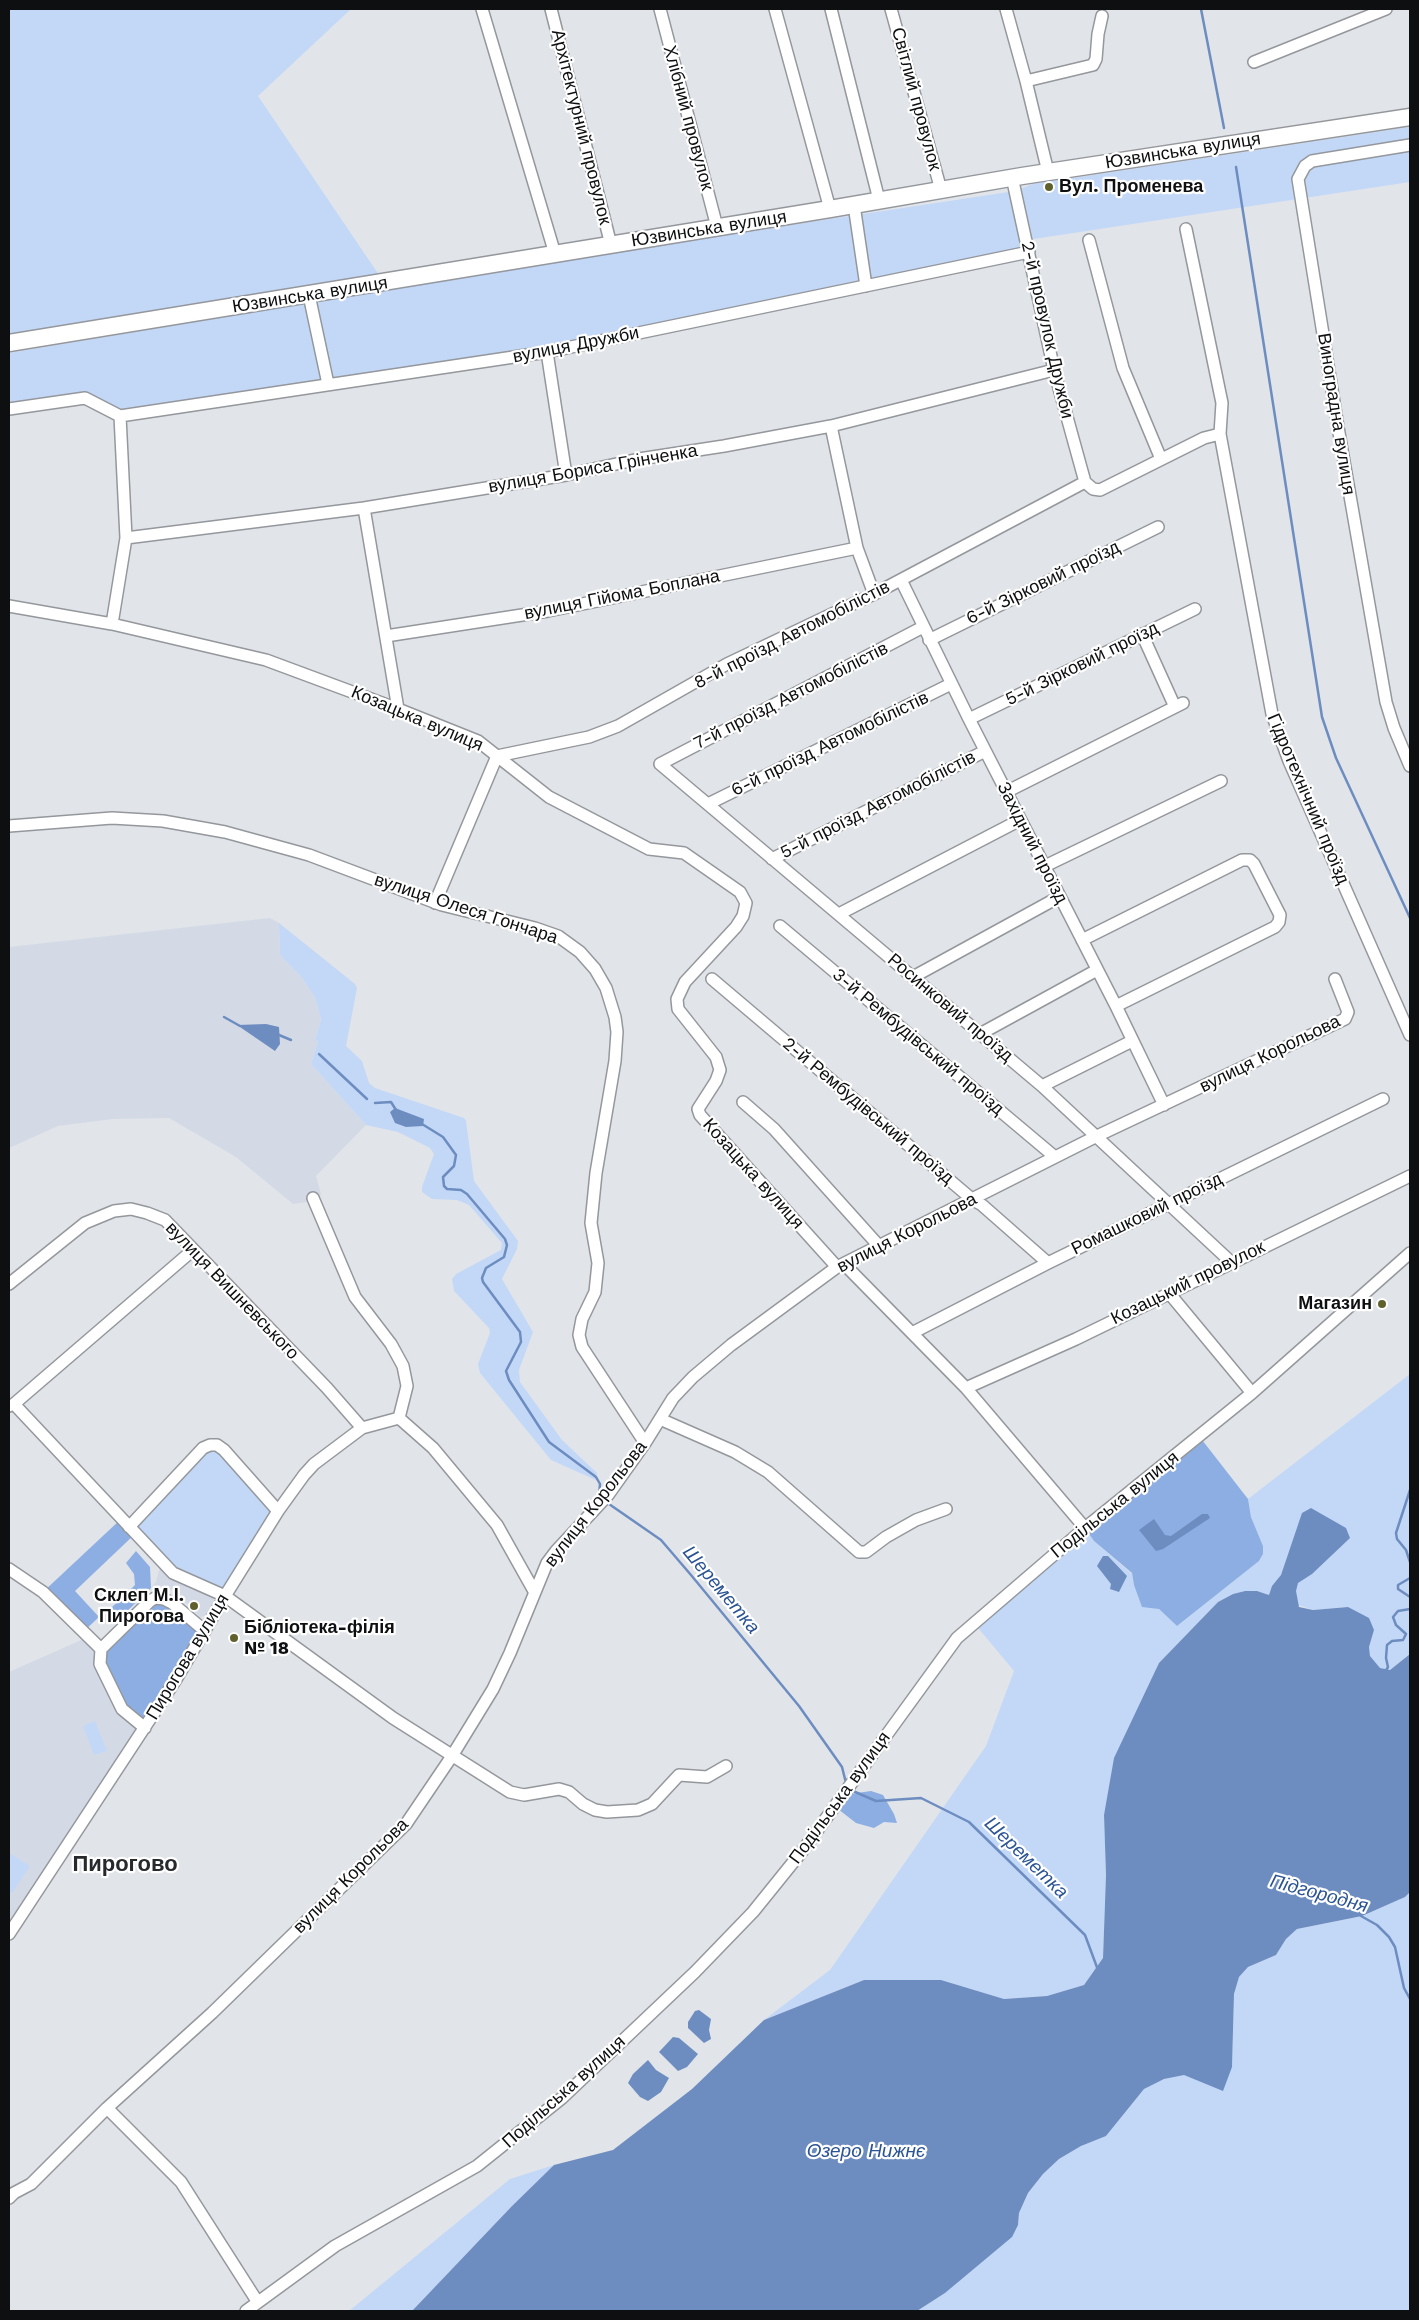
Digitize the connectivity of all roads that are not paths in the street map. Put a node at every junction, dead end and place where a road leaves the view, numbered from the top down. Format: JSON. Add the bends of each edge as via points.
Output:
{"nodes":[{"id":1,"x":482,"y":9,"type":"edge"},
{"id":2,"x":551,"y":9,"type":"edge"},
{"id":3,"x":660,"y":9,"type":"edge"},
{"id":4,"x":775,"y":9,"type":"edge"},
{"id":5,"x":831,"y":9,"type":"edge"},
{"id":6,"x":891,"y":9,"type":"edge"},
{"id":7,"x":1006,"y":9,"type":"edge"},
{"id":8,"x":1386,"y":9,"type":"edge"},
{"id":9,"x":1102,"y":16,"type":"dead end"},
{"id":10,"x":1254,"y":62,"type":"dead end"},
{"id":11,"x":1026,"y":81,"type":"junction"},
{"id":12,"x":1410,"y":117,"type":"edge"},
{"id":13,"x":1410,"y":145,"type":"edge"},
{"id":14,"x":1048,"y":172,"type":"junction"},
{"id":15,"x":1012,"y":177,"type":"junction"},
{"id":16,"x":941,"y":190,"type":"junction"},
{"id":17,"x":879,"y":200,"type":"junction"},
{"id":18,"x":854,"y":205,"type":"junction"},
{"id":19,"x":830,"y":210,"type":"junction"},
{"id":20,"x":717,"y":228,"type":"junction"},
{"id":21,"x":1186,"y":229,"type":"dead end"},
{"id":22,"x":1089,"y":240,"type":"dead end"},
{"id":23,"x":611,"y":245,"type":"junction"},
{"id":24,"x":1029,"y":252,"type":"junction"},
{"id":25,"x":555,"y":254,"type":"junction"},
{"id":26,"x":866,"y":286,"type":"junction"},
{"id":27,"x":309,"y":295,"type":"junction"},
{"id":28,"x":9,"y":344,"type":"edge"},
{"id":29,"x":547,"y":352,"type":"junction"},
{"id":30,"x":1054,"y":370,"type":"junction"},
{"id":31,"x":328,"y":384,"type":"junction"},
{"id":32,"x":9,"y":409,"type":"edge"},
{"id":33,"x":120,"y":416,"type":"junction"},
{"id":34,"x":831,"y":426,"type":"junction"},
{"id":35,"x":1220,"y":434,"type":"junction"},
{"id":36,"x":1161,"y":459,"type":"junction"},
{"id":37,"x":566,"y":475,"type":"junction"},
{"id":38,"x":1085,"y":482,"type":"junction"},
{"id":39,"x":364,"y":508,"type":"junction"},
{"id":40,"x":1158,"y":527,"type":"dead end"},
{"id":41,"x":126,"y":538,"type":"junction"},
{"id":42,"x":857,"y":548,"type":"junction"},
{"id":43,"x":901,"y":580,"type":"junction"},
{"id":44,"x":874,"y":594,"type":"junction"},
{"id":45,"x":9,"y":606,"type":"edge"},
{"id":46,"x":1195,"y":609,"type":"dead end"},
{"id":47,"x":112,"y":624,"type":"junction"},
{"id":48,"x":923,"y":627,"type":"junction"},
{"id":49,"x":1142,"y":634,"type":"junction"},
{"id":50,"x":386,"y":636,"type":"junction"},
{"id":51,"x":929,"y":640,"type":"junction"},
{"id":52,"x":951,"y":684,"type":"junction"},
{"id":53,"x":398,"y":709,"type":"junction"},
{"id":54,"x":969,"y":719,"type":"junction"},
{"id":55,"x":985,"y":750,"type":"junction"},
{"id":56,"x":497,"y":756,"type":"junction"},
{"id":57,"x":660,"y":764,"type":"joint"},
{"id":58,"x":1410,"y":766,"type":"edge"},
{"id":59,"x":1221,"y":781,"type":"dead end"},
{"id":60,"x":1006,"y":792,"type":"junction"},
{"id":61,"x":708,"y":804,"type":"junction"},
{"id":62,"x":1020,"y":820,"type":"junction"},
{"id":63,"x":9,"y":826,"type":"edge"},
{"id":64,"x":772,"y":859,"type":"junction"},
{"id":65,"x":1045,"y":866,"type":"junction"},
{"id":66,"x":1059,"y":897,"type":"junction"},
{"id":67,"x":434,"y":903,"type":"junction"},
{"id":68,"x":839,"y":914,"type":"junction"},
{"id":69,"x":780,"y":926,"type":"dead end"},
{"id":70,"x":1082,"y":940,"type":"junction"},
{"id":71,"x":1097,"y":970,"type":"junction"},
{"id":72,"x":913,"y":977,"type":"junction"},
{"id":73,"x":712,"y":979,"type":"dead end"},
{"id":74,"x":1335,"y":979,"type":"dead end"},
{"id":75,"x":1116,"y":1006,"type":"junction"},
{"id":76,"x":980,"y":1034,"type":"junction"},
{"id":77,"x":1410,"y":1035,"type":"edge"},
{"id":78,"x":1132,"y":1041,"type":"junction"},
{"id":79,"x":1042,"y":1086,"type":"junction"},
{"id":80,"x":1383,"y":1099,"type":"dead end"},
{"id":81,"x":743,"y":1102,"type":"dead end"},
{"id":82,"x":1164,"y":1105,"type":"junction"},
{"id":83,"x":1097,"y":1136,"type":"junction"},
{"id":84,"x":1055,"y":1158,"type":"junction"},
{"id":85,"x":1410,"y":1176,"type":"edge"},
{"id":86,"x":313,"y":1198,"type":"dead end"},
{"id":87,"x":973,"y":1200,"type":"junction"},
{"id":88,"x":1169,"y":1204,"type":"junction"},
{"id":89,"x":878,"y":1246,"type":"junction"},
{"id":90,"x":193,"y":1250,"type":"junction"},
{"id":91,"x":1410,"y":1253,"type":"edge"},
{"id":92,"x":1232,"y":1262,"type":"junction"},
{"id":93,"x":1048,"y":1263,"type":"junction"},
{"id":94,"x":841,"y":1266,"type":"junction"},
{"id":95,"x":9,"y":1284,"type":"edge"},
{"id":96,"x":1169,"y":1293,"type":"junction"},
{"id":97,"x":912,"y":1333,"type":"junction"},
{"id":98,"x":966,"y":1388,"type":"junction"},
{"id":99,"x":1252,"y":1393,"type":"junction"},
{"id":100,"x":12,"y":1405,"type":"edge"},
{"id":101,"x":399,"y":1418,"type":"junction"},
{"id":102,"x":660,"y":1419,"type":"junction"},
{"id":103,"x":362,"y":1428,"type":"junction"},
{"id":104,"x":645,"y":1443,"type":"junction"},
{"id":105,"x":946,"y":1509,"type":"dead end"},
{"id":106,"x":278,"y":1512,"type":"junction"},
{"id":107,"x":128,"y":1527,"type":"junction"},
{"id":108,"x":1085,"y":1528,"type":"junction"},
{"id":109,"x":9,"y":1569,"type":"edge"},
{"id":110,"x":534,"y":1591,"type":"junction"},
{"id":111,"x":225,"y":1596,"type":"junction"},
{"id":112,"x":205,"y":1632,"type":"junction"},
{"id":113,"x":101,"y":1650,"type":"junction"},
{"id":114,"x":145,"y":1728,"type":"junction"},
{"id":115,"x":452,"y":1756,"type":"junction"},
{"id":116,"x":726,"y":1766,"type":"dead end"},
{"id":117,"x":9,"y":1934,"type":"edge"},
{"id":118,"x":107,"y":2108,"type":"junction"},
{"id":119,"x":10,"y":2192,"type":"edge"},
{"id":120,"x":258,"y":2301,"type":"junction"},
{"id":121,"x":246,"y":2311,"type":"edge"}],
"edges":[{"from":1,"to":25,"type":"street"},
{"from":2,"to":23,"type":"street","name":"Архітектурний провулок"},
{"from":3,"to":20,"type":"street","name":"Хлібний провулок"},
{"from":4,"to":19,"type":"street"},
{"from":5,"to":17,"type":"street"},
{"from":6,"to":16,"type":"street","name":"Світлий провулок"},
{"from":7,"to":11,"type":"street"},
{"from":8,"to":10,"type":"street"},
{"from":9,"to":11,"type":"street","via":[[1093,65]]},
{"from":11,"to":14,"type":"street"},
{"from":12,"to":14,"type":"main road","name":"Юзвинська вулиця"},
{"from":13,"to":58,"type":"street","name":"Виноградна вулиця","via":[[1312,161],[1298,179],[1386,702]]},
{"from":14,"to":15,"type":"main road","name":"Юзвинська вулиця"},
{"from":15,"to":16,"type":"main road","name":"Юзвинська вулиця"},
{"from":15,"to":24,"type":"street","name":"2-й провулок Дружби"},
{"from":16,"to":17,"type":"main road","name":"Юзвинська вулиця"},
{"from":17,"to":18,"type":"main road","name":"Юзвинська вулиця"},
{"from":18,"to":19,"type":"main road","name":"Юзвинська вулиця"},
{"from":18,"to":26,"type":"street"},
{"from":19,"to":20,"type":"main road","name":"Юзвинська вулиця"},
{"from":20,"to":23,"type":"main road","name":"Юзвинська вулиця"},
{"from":21,"to":35,"type":"street","name":"Гідротехнічний проїзд","via":[[1222,403]]},
{"from":22,"to":36,"type":"street","via":[[1124,368]]},
{"from":23,"to":25,"type":"main road","name":"Юзвинська вулиця"},
{"from":24,"to":26,"type":"street","name":"вулиця Дружби"},
{"from":24,"to":30,"type":"street","name":"2-й провулок Дружби"},
{"from":25,"to":27,"type":"main road","name":"Юзвинська вулиця"},
{"from":26,"to":29,"type":"street","name":"вулиця Дружби"},
{"from":27,"to":28,"type":"main road","name":"Юзвинська вулиця"},
{"from":27,"to":31,"type":"street"},
{"from":29,"to":31,"type":"street","name":"вулиця Дружби"},
{"from":29,"to":37,"type":"street"},
{"from":30,"to":34,"type":"street","name":"вулиця Бориса Грінченка"},
{"from":30,"to":38,"type":"street","name":"2-й провулок Дружби"},
{"from":31,"to":33,"type":"street","name":"вулиця Дружби"},
{"from":32,"to":33,"type":"street","via":[[85,398]]},
{"from":33,"to":41,"type":"street"},
{"from":34,"to":37,"type":"street","name":"вулиця Бориса Грінченка"},
{"from":34,"to":42,"type":"street"},
{"from":35,"to":36,"type":"street","via":[[1204,438]]},
{"from":35,"to":77,"type":"street","name":"Гідротехнічний проїзд","via":[[1264,679],[1276,727]]},
{"from":36,"to":38,"type":"street","via":[[1100,490]]},
{"from":37,"to":39,"type":"street","name":"вулиця Бориса Грінченка"},
{"from":38,"to":43,"type":"street","name":"8-й проїзд Автомобілістів"},
{"from":39,"to":41,"type":"street","name":"вулиця Бориса Грінченка"},
{"from":39,"to":50,"type":"street"},
{"from":40,"to":51,"type":"street","name":"6-й Зірковий проїзд"},
{"from":41,"to":47,"type":"street"},
{"from":42,"to":44,"type":"street"},
{"from":42,"to":50,"type":"street","name":"вулиця Гійома Боплана","via":[[548,611]]},
{"from":43,"to":44,"type":"street","name":"8-й проїзд Автомобілістів"},
{"from":43,"to":48,"type":"street","name":"Західний проїзд"},
{"from":44,"to":56,"type":"street","name":"8-й проїзд Автомобілістів","via":[[728,664],[618,726],[589,737]]},
{"from":45,"to":47,"type":"street","name":"Козацька вулиця"},
{"from":46,"to":49,"type":"street","name":"5-й Зірковий проїзд"},
{"from":47,"to":53,"type":"street","name":"Козацька вулиця","via":[[266,660]]},
{"from":48,"to":51,"type":"street","name":"Західний проїзд"},
{"from":48,"to":57,"type":"street","name":"7-й проїзд Автомобілістів"},
{"from":49,"to":54,"type":"street","name":"5-й Зірковий проїзд"},
{"from":49,"to":60,"type":"street","via":[[1179,705]]},
{"from":50,"to":53,"type":"street"},
{"from":51,"to":52,"type":"street","name":"Західний проїзд"},
{"from":52,"to":54,"type":"street","name":"Західний проїзд"},
{"from":52,"to":61,"type":"street","name":"6-й проїзд Автомобілістів"},
{"from":53,"to":56,"type":"street","name":"Козацька вулиця","via":[[478,741]]},
{"from":54,"to":55,"type":"street","name":"Західний проїзд"},
{"from":55,"to":60,"type":"street","name":"Західний проїзд"},
{"from":55,"to":64,"type":"street","name":"5-й проїзд Автомобілістів"},
{"from":56,"to":67,"type":"street"},
{"from":56,"to":94,"type":"street","name":"Козацька вулиця","via":[[549,797],[645,847],[684,853],[743,895],[746,907],[740,921],[685,982],[677,998],[678,1009],[716,1057],[720,1070],[698,1109],[700,1115]]},
{"from":57,"to":61,"type":"street","name":"Росинковий проїзд"},
{"from":59,"to":65,"type":"street"},
{"from":60,"to":62,"type":"street","name":"Західний проїзд"},
{"from":61,"to":64,"type":"street","name":"Росинковий проїзд"},
{"from":62,"to":65,"type":"street","name":"Західний проїзд"},
{"from":62,"to":68,"type":"street"},
{"from":63,"to":67,"type":"street","name":"вулиця Олеся Гончара","via":[[112,818],[163,821],[225,832],[311,856]]},
{"from":64,"to":68,"type":"street","name":"Росинковий проїзд"},
{"from":65,"to":66,"type":"street","name":"Західний проїзд"},
{"from":66,"to":70,"type":"street","name":"Західний проїзд"},
{"from":66,"to":72,"type":"street"},
{"from":67,"to":104,"type":"street","name":"вулиця Олеся Гончара","via":[[558,936],[589,962],[606,988],[615,1017],[617,1046],[591,1223],[598,1263],[595,1292],[578,1335],[582,1347]]},
{"from":68,"to":72,"type":"street","name":"Росинковий проїзд"},
{"from":69,"to":84,"type":"street","name":"3-й Рембудівський проїзд"},
{"from":70,"to":71,"type":"street","name":"Західний проїзд"},
{"from":70,"to":75,"type":"street","via":[[1242,860],[1250,860],[1254,864],[1280,922]]},
{"from":71,"to":75,"type":"street","name":"Західний проїзд"},
{"from":71,"to":76,"type":"street"},
{"from":72,"to":76,"type":"street","name":"Росинковий проїзд"},
{"from":73,"to":87,"type":"street","name":"2-й Рембудівський проїзд"},
{"from":74,"to":82,"type":"street","name":"вулиця Корольова","via":[[1348,1012],[1345,1019]]},
{"from":75,"to":78,"type":"street","name":"Західний проїзд"},
{"from":76,"to":79,"type":"street","name":"Росинковий проїзд"},
{"from":78,"to":79,"type":"street"},
{"from":78,"to":82,"type":"street","name":"Західний проїзд"},
{"from":79,"to":83,"type":"street","name":"Росинковий проїзд"},
{"from":80,"to":88,"type":"street","name":"Ромашковий проїзд"},
{"from":81,"to":89,"type":"street","via":[[774,1129]]},
{"from":82,"to":83,"type":"street","name":"вулиця Корольова"},
{"from":83,"to":84,"type":"street","name":"вулиця Корольова"},
{"from":83,"to":88,"type":"street","name":"Росинковий проїзд"},
{"from":84,"to":87,"type":"street","name":"вулиця Корольова"},
{"from":85,"to":92,"type":"street","name":"Козацький провулок"},
{"from":86,"to":101,"type":"street","via":[[355,1297],[391,1344],[403,1366],[407,1386]]},
{"from":87,"to":89,"type":"street","name":"вулиця Корольова"},
{"from":87,"to":93,"type":"street","name":"2-й Рембудівський проїзд"},
{"from":88,"to":92,"type":"street","name":"Росинковий проїзд"},
{"from":88,"to":93,"type":"street","name":"Ромашковий проїзд"},
{"from":89,"to":94,"type":"street","name":"вулиця Корольова"},
{"from":90,"to":95,"type":"street","name":"вулиця Вишневського","via":[[166,1220],[130,1210],[114,1211],[85,1223]]},
{"from":90,"to":100,"type":"street"},
{"from":90,"to":103,"type":"street","name":"вулиця Вишневського"},
{"from":91,"to":99,"type":"street","name":"Подільська вулиця"},
{"from":92,"to":96,"type":"street","name":"Козацький провулок"},
{"from":93,"to":97,"type":"street","name":"Ромашковий проїзд"},
{"from":94,"to":97,"type":"street","name":"Козацька вулиця"},
{"from":94,"to":102,"type":"street","name":"вулиця Корольова","via":[[706,1366],[673,1398]]},
{"from":96,"to":98,"type":"street","name":"Козацький провулок"},
{"from":96,"to":99,"type":"street"},
{"from":97,"to":98,"type":"street","name":"Козацька вулиця"},
{"from":98,"to":108,"type":"street","name":"Козацька вулиця"},
{"from":99,"to":108,"type":"street","name":"Подільська вулиця"},
{"from":100,"to":107,"type":"street"},
{"from":101,"to":103,"type":"street","name":"Пирогова вулиця"},
{"from":101,"to":110,"type":"street","via":[[433,1448],[497,1525]]},
{"from":102,"to":104,"type":"street","name":"вулиця Корольова"},
{"from":102,"to":105,"type":"street","via":[[735,1452],[768,1472],[859,1552],[866,1552],[916,1520]]},
{"from":103,"to":106,"type":"street","name":"Пирогова вулиця","via":[[310,1467]]},
{"from":104,"to":110,"type":"street","name":"вулиця Корольова","via":[[608,1495],[556,1551]]},
{"from":106,"to":107,"type":"street","via":[[224,1450],[210,1445],[203,1448]]},
{"from":106,"to":111,"type":"street","name":"Пирогова вулиця"},
{"from":107,"to":111,"type":"street","via":[[173,1573]]},
{"from":108,"to":120,"type":"street","name":"Подільська вулиця","via":[[956,1638],[803,1850],[754,1912],[562,2098],[477,2166],[335,2246]]},
{"from":109,"to":113,"type":"street","via":[[43,1592]]},
{"from":110,"to":115,"type":"street","name":"вулиця Корольова","via":[[499,1677]]},
{"from":111,"to":112,"type":"street","name":"Пирогова вулиця"},
{"from":111,"to":115,"type":"street","via":[[393,1718]]},
{"from":112,"to":113,"type":"street","via":[[172,1603],[158,1598],[150,1601]]},
{"from":112,"to":114,"type":"street","name":"Пирогова вулиця"},
{"from":113,"to":114,"type":"street","via":[[100,1664],[122,1709]]},
{"from":114,"to":117,"type":"street","name":"Пирогова вулиця"},
{"from":115,"to":116,"type":"street","via":[[514,1794],[564,1790],[588,1808],[608,1812],[638,1810],[648,1806],[679,1776],[707,1777]]},
{"from":115,"to":118,"type":"street","name":"вулиця Корольова","via":[[398,1833],[212,2013]]},
{"from":118,"to":119,"type":"street","name":"вулиця Корольова","via":[[31,2184]]},
{"from":118,"to":120,"type":"street","via":[[181,2182]]},
{"from":120,"to":121,"type":"street","name":"Подільська вулиця"}]}
